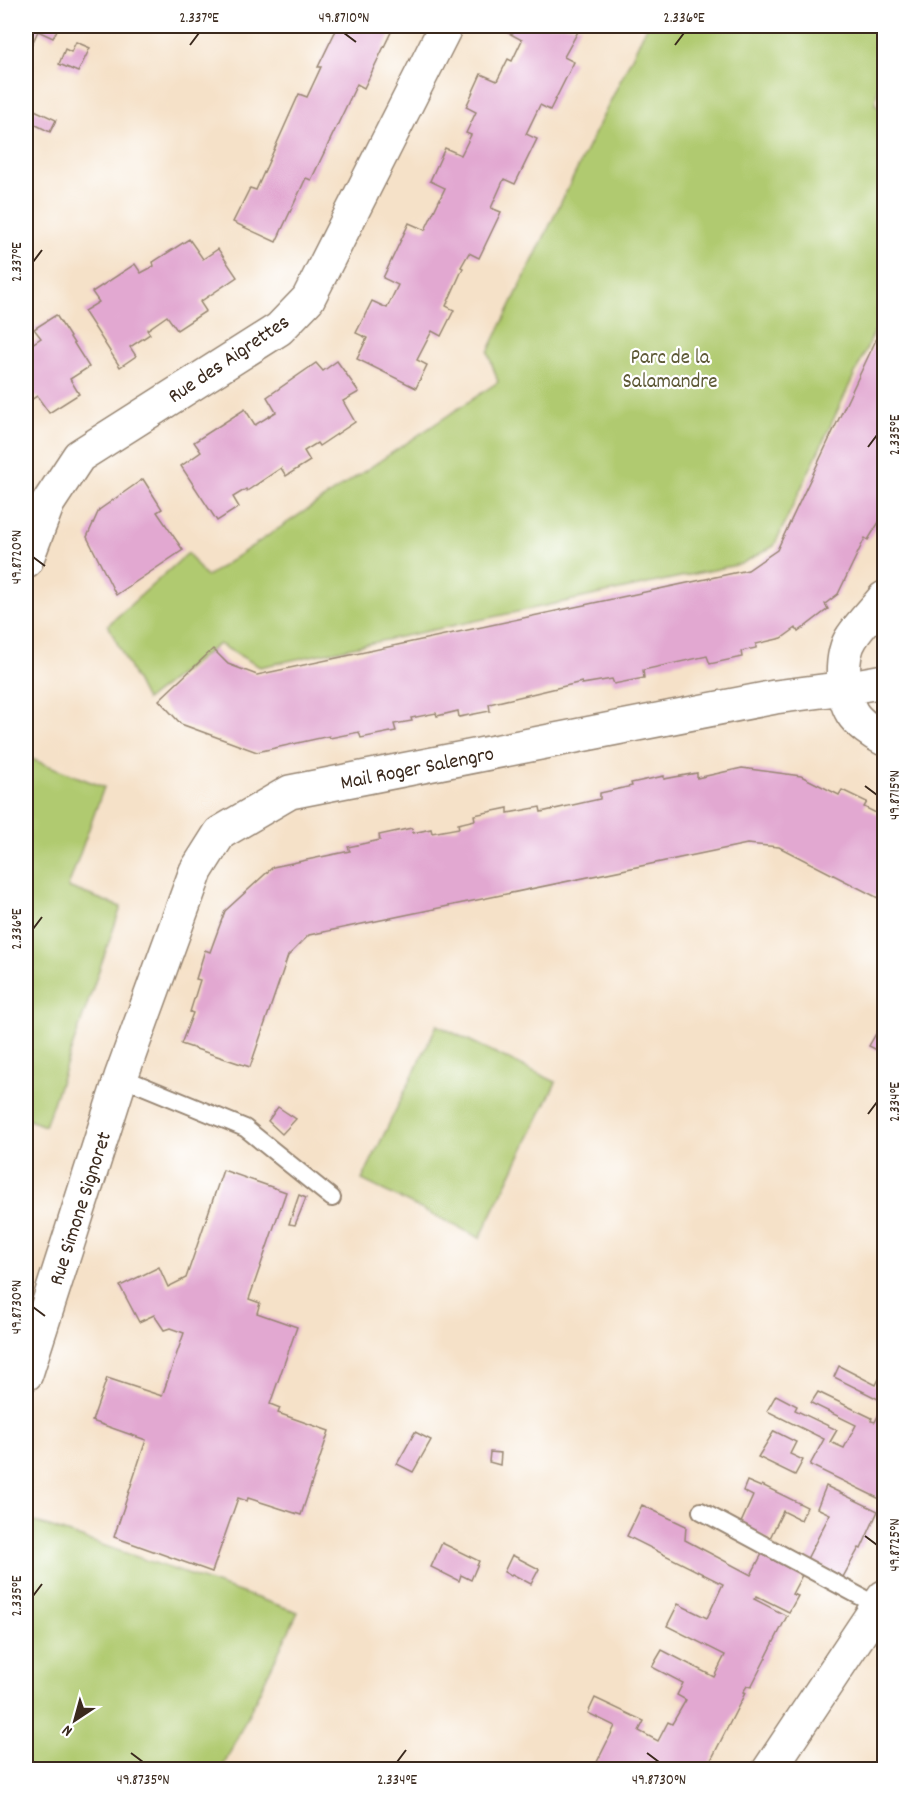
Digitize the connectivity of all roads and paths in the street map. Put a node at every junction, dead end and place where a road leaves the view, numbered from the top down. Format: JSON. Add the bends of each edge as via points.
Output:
{"nodes":[{"id":1,"x":446,"y":26,"type":"edge"},
{"id":2,"x":26,"y":561,"type":"edge"},
{"id":3,"x":885,"y":598,"type":"edge"},
{"id":4,"x":885,"y":681,"type":"edge"},
{"id":5,"x":845,"y":688,"type":"junction"},
{"id":6,"x":885,"y":739,"type":"edge"},
{"id":7,"x":121,"y":1077,"type":"junction"},
{"id":8,"x":332,"y":1198,"type":"dead end"},
{"id":9,"x":26,"y":1374,"type":"edge"},
{"id":10,"x":701,"y":1511,"type":"dead end"},
{"id":11,"x":882,"y":1602,"type":"edge"},
{"id":12,"x":769,"y":1770,"type":"edge"}],
"edges":[{"from":1,"to":2,"type":"street","name":"Rue des Aigrettes","via":[[308,299],[279,329],[79,456],[48,503]]},
{"from":3,"to":5,"type":"street","via":[[850,638],[842,672]]},
{"from":4,"to":5,"type":"street","name":"Mail Roger Salengro"},
{"from":5,"to":6,"type":"street","via":[[852,713]]},
{"from":5,"to":7,"type":"street","name":"Mail Roger Salengro","via":[[775,697],[290,792],[220,833],[196,871]]},
{"from":7,"to":8,"type":"lane","via":[[245,1128]]},
{"from":7,"to":9,"type":"street","name":"Rue Simone Signoret"},
{"from":10,"to":11,"type":"lane"},
{"from":11,"to":12,"type":"street"}]}
